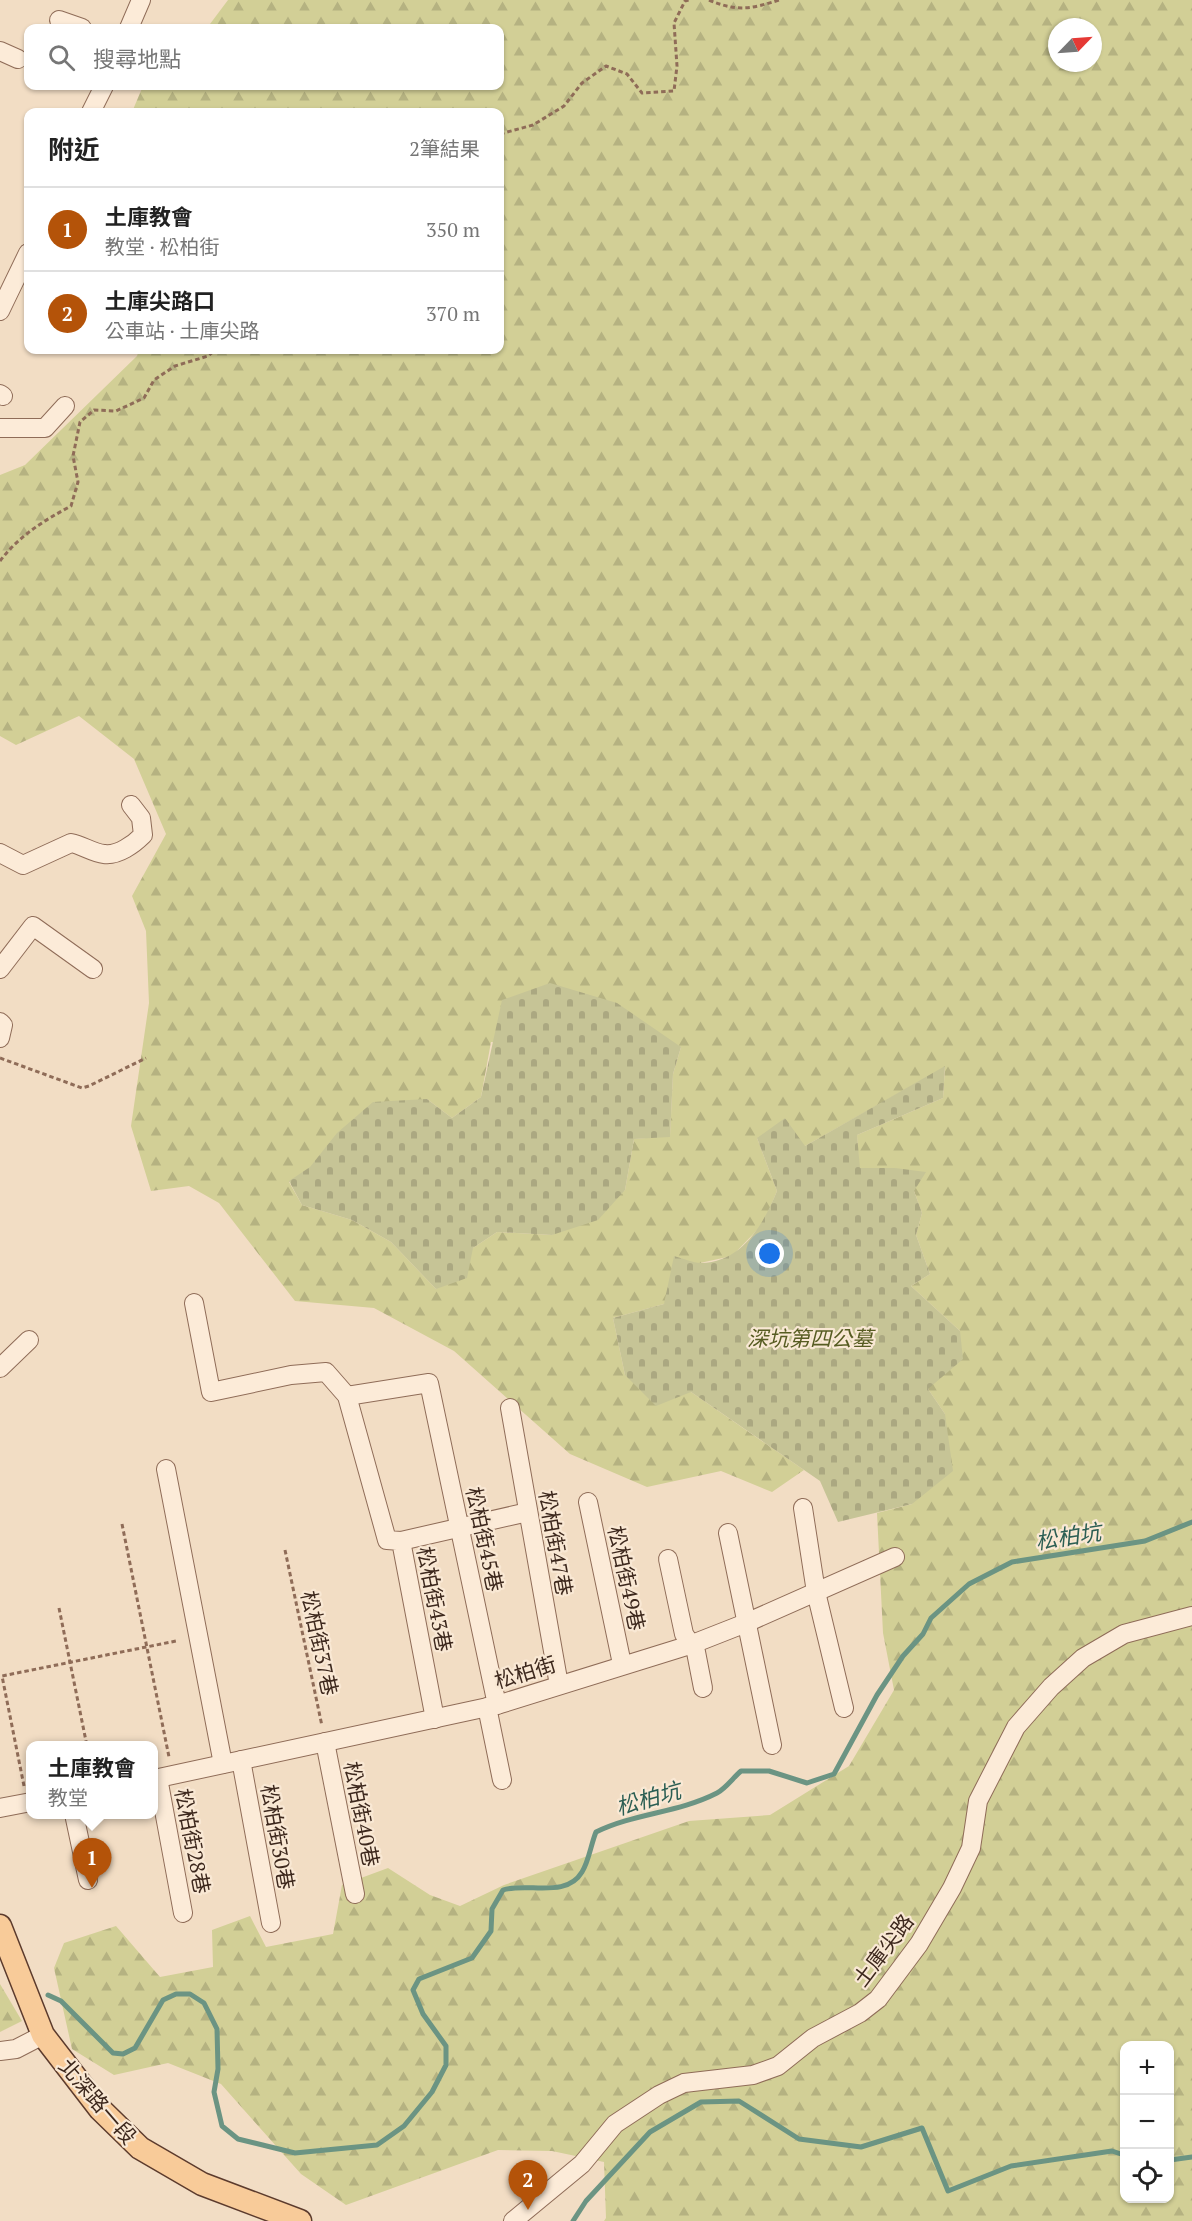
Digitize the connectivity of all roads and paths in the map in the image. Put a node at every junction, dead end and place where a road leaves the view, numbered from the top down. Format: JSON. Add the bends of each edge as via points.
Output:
{"nodes":[{"id":1,"x":141,"y":0,"type":"edge"},
{"id":2,"x":689,"y":0,"type":"edge"},
{"id":3,"x":709,"y":0,"type":"edge"},
{"id":4,"x":779,"y":0,"type":"edge"},
{"id":5,"x":59,"y":20,"type":"dead end"},
{"id":6,"x":70,"y":24,"type":"edge"},
{"id":7,"x":131,"y":24,"type":"edge"},
{"id":8,"x":0,"y":51,"type":"edge"},
{"id":9,"x":18,"y":59,"type":"dead end"},
{"id":10,"x":100,"y":90,"type":"edge"},
{"id":11,"x":94,"y":108,"type":"edge"},
{"id":12,"x":504,"y":133,"type":"edge"},
{"id":13,"x":24,"y":261,"type":"edge"},
{"id":14,"x":0,"y":311,"type":"edge"},
{"id":15,"x":210,"y":354,"type":"edge"},
{"id":16,"x":64,"y":405,"type":"dead end"},
{"id":17,"x":0,"y":428,"type":"edge"},
{"id":18,"x":0,"y":561,"type":"edge"},
{"id":19,"x":130,"y":805,"type":"dead end"},
{"id":20,"x":0,"y":852,"type":"edge"},
{"id":21,"x":0,"y":969,"type":"edge"},
{"id":22,"x":93,"y":969,"type":"dead end"},
{"id":23,"x":0,"y":1022,"type":"edge"},
{"id":24,"x":0,"y":1038,"type":"edge"},
{"id":25,"x":0,"y":1058,"type":"edge"},
{"id":26,"x":146,"y":1058,"type":"dead end"},
{"id":27,"x":194,"y":1303,"type":"dead end"},
{"id":28,"x":29,"y":1340,"type":"dead end"},
{"id":29,"x":0,"y":1368,"type":"edge"},
{"id":30,"x":347,"y":1396,"type":"junction"},
{"id":31,"x":510,"y":1408,"type":"dead end"},
{"id":32,"x":166,"y":1469,"type":"dead end"},
{"id":33,"x":588,"y":1502,"type":"dead end"},
{"id":34,"x":803,"y":1508,"type":"dead end"},
{"id":35,"x":528,"y":1512,"type":"junction"},
{"id":36,"x":122,"y":1524,"type":"dead end"},
{"id":37,"x":460,"y":1528,"type":"junction"},
{"id":38,"x":728,"y":1533,"type":"dead end"},
{"id":39,"x":401,"y":1541,"type":"junction"},
{"id":40,"x":285,"y":1550,"type":"dead end"},
{"id":41,"x":895,"y":1557,"type":"dead end"},
{"id":42,"x":668,"y":1559,"type":"dead end"},
{"id":43,"x":816,"y":1592,"type":"junction"},
{"id":44,"x":59,"y":1608,"type":"dead end"},
{"id":45,"x":1192,"y":1616,"type":"edge"},
{"id":46,"x":746,"y":1623,"type":"junction"},
{"id":47,"x":176,"y":1641,"type":"dead end"},
{"id":48,"x":690,"y":1645,"type":"junction"},
{"id":49,"x":147,"y":1647,"type":"junction"},
{"id":50,"x":70,"y":1662,"type":"junction"},
{"id":51,"x":622,"y":1664,"type":"junction"},
{"id":52,"x":559,"y":1685,"type":"junction"},
{"id":53,"x":703,"y":1688,"type":"dead end"},
{"id":54,"x":492,"y":1706,"type":"junction"},
{"id":55,"x":844,"y":1708,"type":"dead end"},
{"id":56,"x":435,"y":1719,"type":"junction"},
{"id":57,"x":86,"y":1741,"type":"edge"},
{"id":58,"x":157,"y":1741,"type":"edge"},
{"id":59,"x":325,"y":1742,"type":"junction"},
{"id":60,"x":772,"y":1745,"type":"dead end"},
{"id":61,"x":158,"y":1749,"type":"edge"},
{"id":62,"x":241,"y":1760,"type":"junction"},
{"id":63,"x":223,"y":1764,"type":"junction"},
{"id":64,"x":161,"y":1777,"type":"edge"},
{"id":65,"x":502,"y":1780,"type":"dead end"},
{"id":66,"x":26,"y":1788,"type":"edge"},
{"id":67,"x":26,"y":1803,"type":"edge"},
{"id":68,"x":0,"y":1808,"type":"edge"},
{"id":69,"x":75,"y":1819,"type":"edge"},
{"id":70,"x":88,"y":1880,"type":"dead end"},
{"id":71,"x":355,"y":1894,"type":"dead end"},
{"id":72,"x":183,"y":1913,"type":"dead end"},
{"id":73,"x":271,"y":1923,"type":"dead end"},
{"id":74,"x":0,"y":1926,"type":"edge"},
{"id":75,"x":42,"y":2035,"type":"junction"},
{"id":76,"x":0,"y":2051,"type":"edge"},
{"id":77,"x":300,"y":2221,"type":"edge"},
{"id":78,"x":513,"y":2221,"type":"edge"}],
"edges":[{"from":1,"to":7,"type":"street"},
{"from":2,"to":12,"type":"path","via":[[674,23],[674,91],[642,93],[627,74],[606,66],[582,83],[564,106],[533,125]]},
{"from":3,"to":4,"type":"path","via":[[729,9]]},
{"from":5,"to":6,"type":"street"},
{"from":8,"to":9,"type":"street"},
{"from":10,"to":11,"type":"street"},
{"from":13,"to":14,"type":"street"},
{"from":15,"to":18,"type":"path","via":[[175,366],[154,381],[144,398],[116,411],[94,410],[80,422],[73,456],[78,482],[70,506],[12,545]]},
{"from":16,"to":17,"type":"street","via":[[45,428]]},
{"from":19,"to":20,"type":"street","via":[[141,818],[143,835],[124,849],[104,854],[71,843],[23,865]]},
{"from":21,"to":22,"type":"street","via":[[33,926]]},
{"from":23,"to":24,"type":"street"},
{"from":25,"to":26,"type":"path","via":[[82,1088]]},
{"from":27,"to":30,"type":"street","via":[[211,1392],[291,1375],[326,1372]]},
{"from":28,"to":29,"type":"street"},
{"from":30,"to":37,"type":"street","name":"松柏街45巷","via":[[429,1383]]},
{"from":30,"to":39,"type":"street","name":"松柏街43巷","via":[[387,1540]]},
{"from":31,"to":35,"type":"street","name":"松柏街47巷"},
{"from":32,"to":63,"type":"street"},
{"from":33,"to":51,"type":"street","name":"松柏街49巷"},
{"from":34,"to":43,"type":"street"},
{"from":35,"to":37,"type":"street"},
{"from":35,"to":52,"type":"street","name":"松柏街47巷"},
{"from":36,"to":49,"type":"path"},
{"from":37,"to":39,"type":"street"},
{"from":37,"to":54,"type":"street","name":"松柏街45巷"},
{"from":38,"to":46,"type":"street"},
{"from":39,"to":56,"type":"street","name":"松柏街43巷"},
{"from":40,"to":59,"type":"path","name":"松柏街37巷"},
{"from":41,"to":43,"type":"street","name":"松柏街"},
{"from":42,"to":48,"type":"street","via":[[684,1634]]},
{"from":43,"to":46,"type":"street","name":"松柏街"},
{"from":43,"to":55,"type":"street"},
{"from":44,"to":50,"type":"path"},
{"from":45,"to":78,"type":"street","name":"土庫尖路","via":[[1124,1634],[1083,1658],[1016,1727],[978,1801],[971,1848],[952,1888],[919,1944],[878,1999],[813,2038],[778,2066],[753,2075],[684,2083],[659,2095],[615,2124],[582,2164]]},
{"from":46,"to":48,"type":"street","name":"松柏街"},
{"from":46,"to":60,"type":"street"},
{"from":47,"to":49,"type":"path"},
{"from":48,"to":51,"type":"street","name":"松柏街"},
{"from":48,"to":53,"type":"street","via":[[696,1652]]},
{"from":49,"to":50,"type":"path"},
{"from":49,"to":58,"type":"path"},
{"from":50,"to":57,"type":"path"},
{"from":50,"to":66,"type":"path","via":[[2,1676]]},
{"from":51,"to":52,"type":"street","name":"松柏街"},
{"from":52,"to":54,"type":"street","name":"松柏街"},
{"from":54,"to":56,"type":"street","name":"松柏街"},
{"from":54,"to":65,"type":"street","name":"松柏街45巷"},
{"from":56,"to":59,"type":"street","name":"松柏街"},
{"from":59,"to":62,"type":"street","name":"松柏街"},
{"from":59,"to":71,"type":"street","name":"松柏街40巷"},
{"from":61,"to":64,"type":"path"},
{"from":62,"to":63,"type":"street","name":"松柏街"},
{"from":62,"to":73,"type":"street","name":"松柏街30巷"},
{"from":63,"to":64,"type":"street","name":"松柏街"},
{"from":64,"to":72,"type":"street","name":"松柏街28巷"},
{"from":67,"to":68,"type":"street"},
{"from":69,"to":70,"type":"street"},
{"from":74,"to":75,"type":"main road","name":"北深路一段"},
{"from":75,"to":76,"type":"street","via":[[15,2049]]},
{"from":75,"to":77,"type":"main road","name":"北深路一段","via":[[100,2109],[140,2148],[202,2184]]}]}
